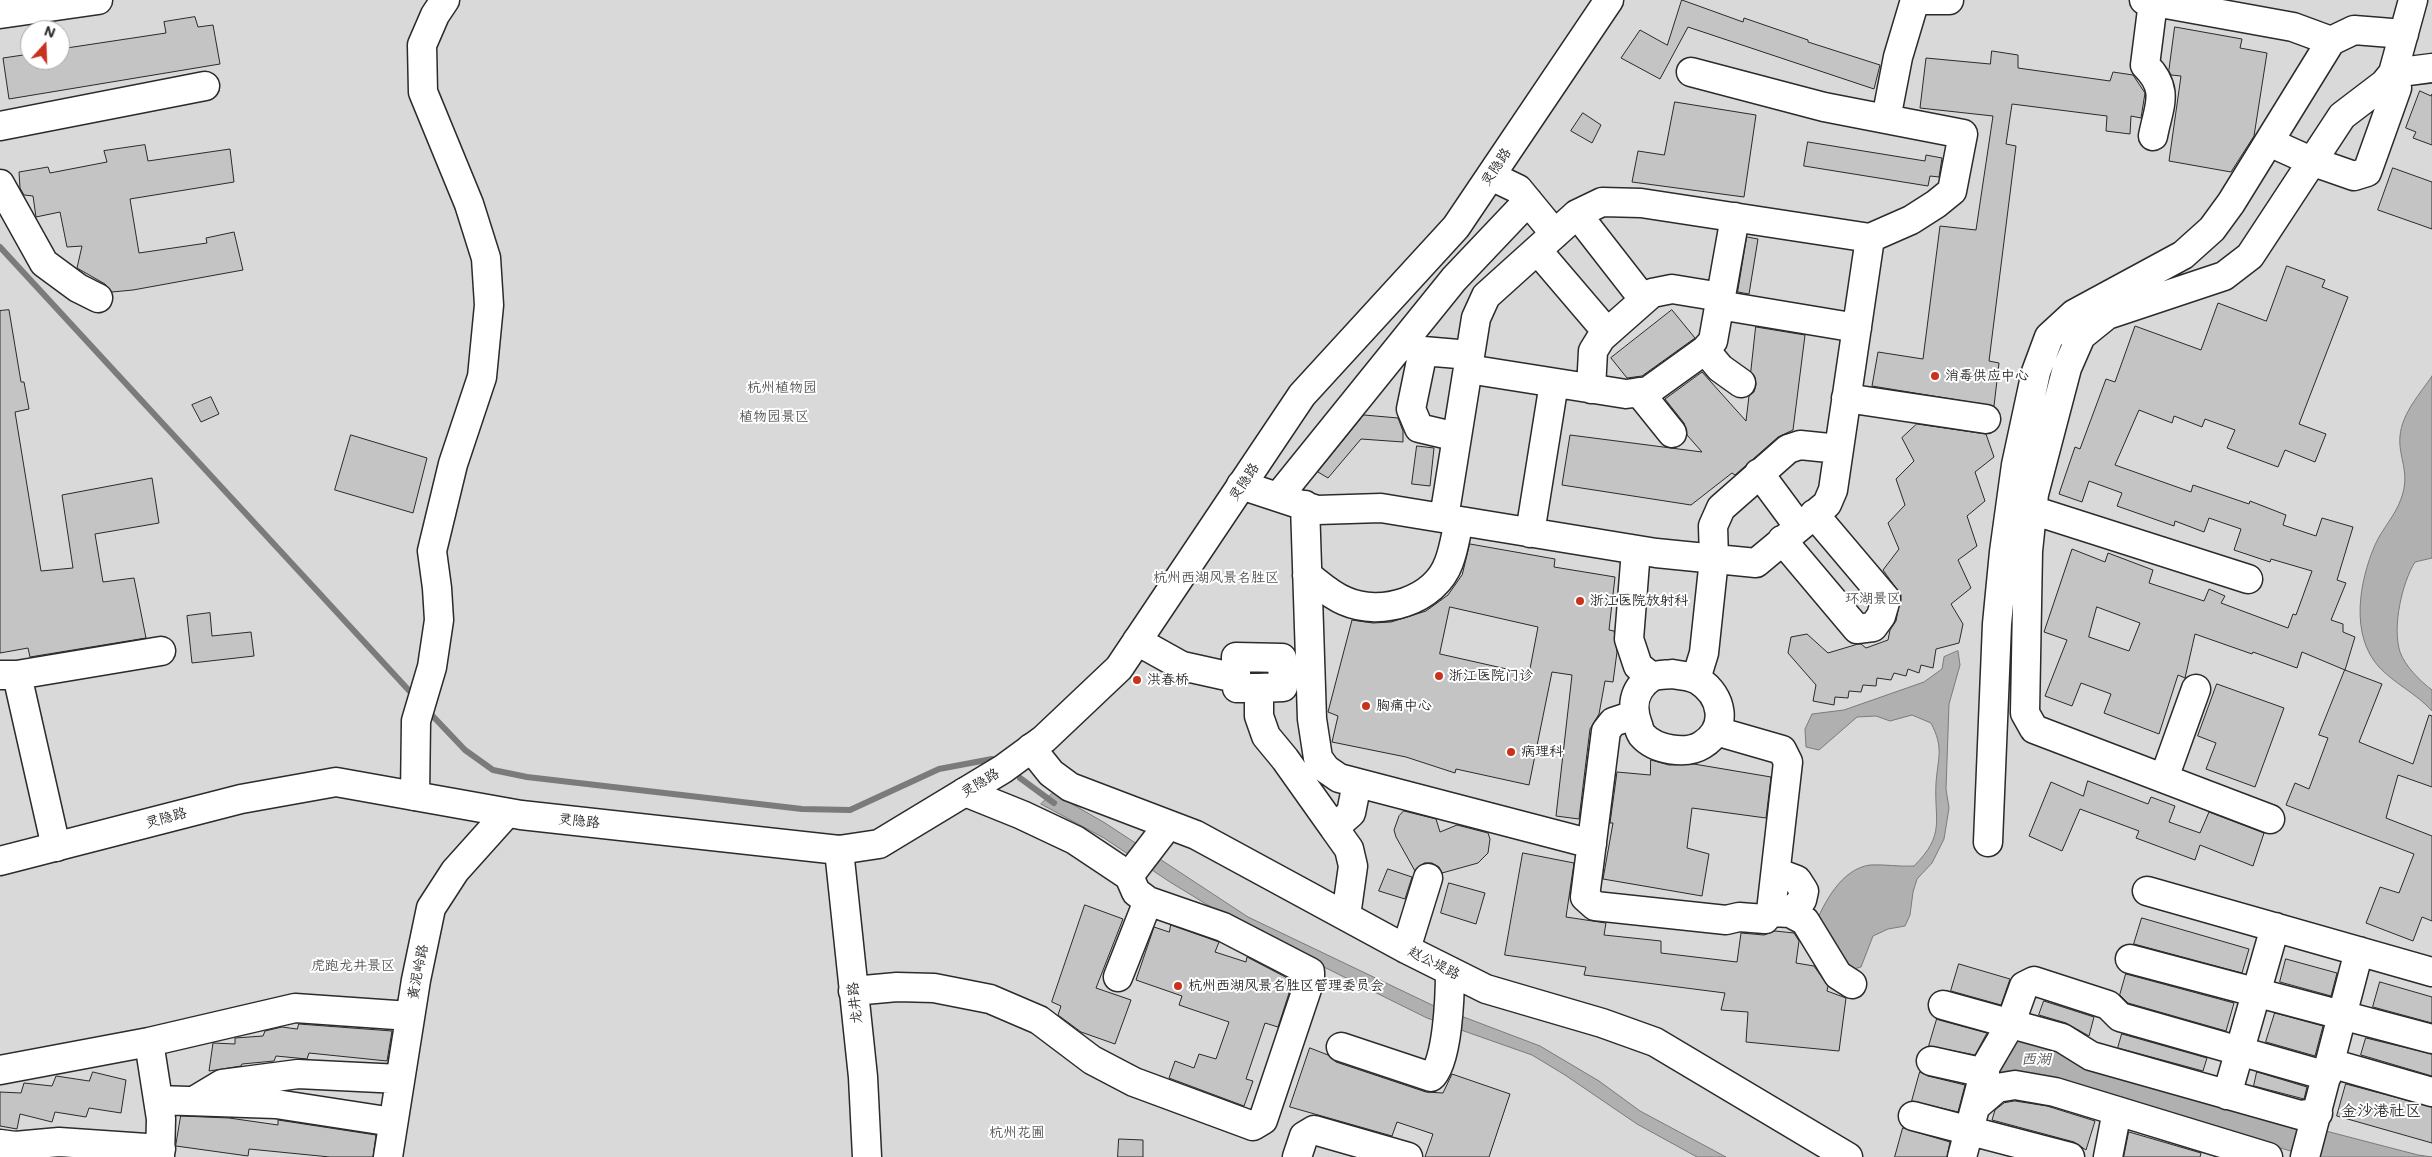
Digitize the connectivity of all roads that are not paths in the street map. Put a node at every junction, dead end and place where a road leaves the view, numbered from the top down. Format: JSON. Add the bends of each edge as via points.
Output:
{"nodes":[{"id":1,"x":98,"y":0,"type":"edge"},
{"id":2,"x":445,"y":0,"type":"edge"},
{"id":3,"x":1609,"y":0,"type":"edge"},
{"id":4,"x":1915,"y":0,"type":"edge"},
{"id":5,"x":1924,"y":0,"type":"edge"},
{"id":6,"x":1949,"y":0,"type":"edge"},
{"id":7,"x":2413,"y":0,"type":"edge"},
{"id":8,"x":2149,"y":1,"type":"edge"},
{"id":9,"x":0,"y":14,"type":"edge"},
{"id":10,"x":2404,"y":34,"type":"junction"},
{"id":11,"x":2331,"y":41,"type":"junction"},
{"id":12,"x":2432,"y":68,"type":"edge"},
{"id":13,"x":1691,"y":72,"type":"dead end"},
{"id":14,"x":2393,"y":74,"type":"junction"},
{"id":15,"x":205,"y":86,"type":"dead end"},
{"id":16,"x":1886,"y":119,"type":"junction"},
{"id":17,"x":0,"y":126,"type":"edge"},
{"id":18,"x":2153,"y":136,"type":"dead end"},
{"id":19,"x":2269,"y":142,"type":"junction"},
{"id":20,"x":2311,"y":161,"type":"junction"},
{"id":21,"x":1491,"y":176,"type":"junction"},
{"id":22,"x":0,"y":184,"type":"edge"},
{"id":23,"x":1528,"y":201,"type":"junction"},
{"id":24,"x":1577,"y":214,"type":"junction"},
{"id":25,"x":1734,"y":217,"type":"junction"},
{"id":26,"x":1870,"y":238,"type":"junction"},
{"id":27,"x":1546,"y":242,"type":"junction"},
{"id":28,"x":98,"y":298,"type":"dead end"},
{"id":29,"x":1644,"y":300,"type":"junction"},
{"id":30,"x":1720,"y":301,"type":"junction"},
{"id":31,"x":1856,"y":328,"type":"junction"},
{"id":32,"x":1607,"y":332,"type":"junction"},
{"id":33,"x":1412,"y":347,"type":"junction"},
{"id":34,"x":1705,"y":350,"type":"junction"},
{"id":35,"x":1469,"y":362,"type":"junction"},
{"id":36,"x":1554,"y":383,"type":"junction"},
{"id":37,"x":1741,"y":384,"type":"dead end"},
{"id":38,"x":1591,"y":389,"type":"junction"},
{"id":39,"x":1639,"y":392,"type":"junction"},
{"id":40,"x":1846,"y":398,"type":"junction"},
{"id":41,"x":1986,"y":419,"type":"dead end"},
{"id":42,"x":1672,"y":433,"type":"dead end"},
{"id":43,"x":1457,"y":437,"type":"junction"},
{"id":44,"x":1839,"y":449,"type":"junction"},
{"id":45,"x":1759,"y":473,"type":"junction"},
{"id":46,"x":1241,"y":485,"type":"junction"},
{"id":47,"x":1278,"y":497,"type":"junction"},
{"id":48,"x":1305,"y":506,"type":"junction"},
{"id":49,"x":2032,"y":510,"type":"junction"},
{"id":50,"x":1452,"y":519,"type":"junction"},
{"id":51,"x":1798,"y":527,"type":"junction"},
{"id":52,"x":1530,"y":533,"type":"junction"},
{"id":53,"x":1636,"y":550,"type":"junction"},
{"id":54,"x":1714,"y":559,"type":"junction"},
{"id":55,"x":1307,"y":574,"type":"junction"},
{"id":56,"x":2248,"y":579,"type":"dead end"},
{"id":57,"x":1137,"y":641,"type":"junction"},
{"id":58,"x":161,"y":651,"type":"dead end"},
{"id":59,"x":8,"y":675,"type":"edge"},
{"id":60,"x":1652,"y":677,"type":"junction"},
{"id":61,"x":1696,"y":678,"type":"junction"},
{"id":62,"x":2196,"y":689,"type":"dead end"},
{"id":63,"x":1634,"y":715,"type":"junction"},
{"id":64,"x":1716,"y":731,"type":"junction"},
{"id":65,"x":1031,"y":748,"type":"junction"},
{"id":66,"x":2164,"y":778,"type":"junction"},
{"id":67,"x":1357,"y":783,"type":"junction"},
{"id":68,"x":965,"y":792,"type":"junction"},
{"id":69,"x":415,"y":796,"type":"junction"},
{"id":70,"x":507,"y":813,"type":"junction"},
{"id":71,"x":2270,"y":819,"type":"dead end"},
{"id":72,"x":1334,"y":828,"type":"junction"},
{"id":73,"x":1160,"y":835,"type":"junction"},
{"id":74,"x":1988,"y":842,"type":"dead end"},
{"id":75,"x":1592,"y":844,"type":"junction"},
{"id":76,"x":56,"y":847,"type":"junction"},
{"id":77,"x":839,"y":850,"type":"junction"},
{"id":78,"x":0,"y":861,"type":"edge"},
{"id":79,"x":1132,"y":871,"type":"junction"},
{"id":80,"x":1428,"y":878,"type":"dead end"},
{"id":81,"x":2147,"y":891,"type":"dead end"},
{"id":82,"x":1148,"y":901,"type":"junction"},
{"id":83,"x":1780,"y":912,"type":"junction"},
{"id":84,"x":1346,"y":916,"type":"junction"},
{"id":85,"x":2274,"y":927,"type":"junction"},
{"id":86,"x":1406,"y":949,"type":"junction"},
{"id":87,"x":2359,"y":951,"type":"junction"},
{"id":88,"x":2130,"y":959,"type":"dead end"},
{"id":89,"x":1450,"y":971,"type":"junction"},
{"id":90,"x":2432,"y":972,"type":"edge"},
{"id":91,"x":1118,"y":977,"type":"dead end"},
{"id":92,"x":1852,"y":984,"type":"dead end"},
{"id":93,"x":854,"y":990,"type":"junction"},
{"id":94,"x":2256,"y":993,"type":"junction"},
{"id":95,"x":1943,"y":1005,"type":"dead end"},
{"id":96,"x":2342,"y":1014,"type":"junction"},
{"id":97,"x":410,"y":1016,"type":"junction"},
{"id":98,"x":2010,"y":1024,"type":"junction"},
{"id":99,"x":2432,"y":1039,"type":"edge"},
{"id":100,"x":150,"y":1042,"type":"junction"},
{"id":101,"x":1341,"y":1047,"type":"dead end"},
{"id":102,"x":2240,"y":1051,"type":"junction"},
{"id":103,"x":1931,"y":1061,"type":"dead end"},
{"id":104,"x":2328,"y":1069,"type":"junction"},
{"id":105,"x":0,"y":1070,"type":"edge"},
{"id":106,"x":1985,"y":1073,"type":"junction"},
{"id":107,"x":400,"y":1079,"type":"junction"},
{"id":108,"x":2432,"y":1092,"type":"edge"},
{"id":109,"x":2227,"y":1095,"type":"junction"},
{"id":110,"x":158,"y":1100,"type":"junction"},
{"id":111,"x":194,"y":1101,"type":"junction"},
{"id":112,"x":2117,"y":1110,"type":"junction"},
{"id":113,"x":2318,"y":1114,"type":"junction"},
{"id":114,"x":1913,"y":1116,"type":"dead end"},
{"id":115,"x":1973,"y":1118,"type":"junction"},
{"id":116,"x":394,"y":1122,"type":"junction"},
{"id":117,"x":9,"y":1149,"type":"edge"},
{"id":118,"x":161,"y":1153,"type":"edge"},
{"id":119,"x":388,"y":1157,"type":"edge"},
{"id":120,"x":867,"y":1157,"type":"edge"},
{"id":121,"x":1297,"y":1157,"type":"edge"},
{"id":122,"x":1408,"y":1157,"type":"edge"},
{"id":123,"x":1848,"y":1157,"type":"edge"},
{"id":124,"x":1962,"y":1157,"type":"edge"},
{"id":125,"x":2070,"y":1157,"type":"edge"},
{"id":126,"x":2108,"y":1157,"type":"edge"},
{"id":127,"x":2268,"y":1157,"type":"edge"},
{"id":128,"x":2305,"y":1157,"type":"edge"}],
"edges":[{"from":1,"to":9,"type":"street"},
{"from":2,"to":69,"type":"street","via":[[422,46],[423,92],[469,204],[486,258],[489,305],[482,377],[453,464],[432,551],[439,620],[432,667],[417,718]]},
{"from":3,"to":21,"type":"street","name":"灵隐路"},
{"from":4,"to":16,"type":"street","via":[[1898,57]]},
{"from":5,"to":6,"type":"street"},
{"from":7,"to":10,"type":"street"},
{"from":8,"to":11,"type":"street","via":[[2293,27]]},
{"from":8,"to":18,"type":"street","via":[[2145,66],[2157,77],[2162,93]]},
{"from":10,"to":11,"type":"street","via":[[2354,30]]},
{"from":10,"to":14,"type":"street"},
{"from":11,"to":19,"type":"street"},
{"from":12,"to":14,"type":"street"},
{"from":13,"to":16,"type":"street","via":[[1824,107]]},
{"from":14,"to":20,"type":"street","via":[[2342,116]]},
{"from":14,"to":20,"type":"street","via":[[2396,88],[2367,172],[2354,176]]},
{"from":15,"to":17,"type":"street"},
{"from":16,"to":26,"type":"street","via":[[1963,134],[1952,191],[1911,220]]},
{"from":19,"to":20,"type":"street"},
{"from":19,"to":74,"type":"street","via":[[2212,229],[2183,255],[2074,314],[2049,337],[2036,372],[2018,455],[2004,552],[1997,624]]},
{"from":20,"to":49,"type":"street","via":[[2250,256],[2224,276],[2107,314],[2081,336],[2067,368]]},
{"from":21,"to":23,"type":"street","via":[[1518,189]]},
{"from":21,"to":46,"type":"street","name":"灵隐路","via":[[1456,227],[1302,395]]},
{"from":22,"to":28,"type":"street","via":[[44,263]]},
{"from":23,"to":27,"type":"street"},
{"from":23,"to":33,"type":"street","via":[[1454,279]]},
{"from":24,"to":25,"type":"street","via":[[1602,202]]},
{"from":24,"to":27,"type":"street"},
{"from":24,"to":29,"type":"street"},
{"from":25,"to":26,"type":"street"},
{"from":25,"to":30,"type":"street"},
{"from":26,"to":31,"type":"street"},
{"from":27,"to":32,"type":"street"},
{"from":27,"to":35,"type":"street","via":[[1486,296],[1476,318]]},
{"from":29,"to":30,"type":"street","via":[[1652,293],[1672,289]]},
{"from":29,"to":32,"type":"street"},
{"from":30,"to":31,"type":"street"},
{"from":30,"to":34,"type":"street","via":[[1713,341]]},
{"from":31,"to":40,"type":"street"},
{"from":32,"to":38,"type":"street","via":[[1593,351]]},
{"from":33,"to":35,"type":"street"},
{"from":33,"to":43,"type":"street","via":[[1411,409],[1419,428]]},
{"from":33,"to":47,"type":"street"},
{"from":34,"to":37,"type":"street","via":[[1720,368]]},
{"from":34,"to":39,"type":"street","via":[[1648,391]]},
{"from":35,"to":36,"type":"street"},
{"from":35,"to":43,"type":"street"},
{"from":36,"to":38,"type":"street"},
{"from":36,"to":52,"type":"street"},
{"from":38,"to":39,"type":"street","via":[[1626,394]]},
{"from":39,"to":42,"type":"street"},
{"from":40,"to":41,"type":"street"},
{"from":40,"to":44,"type":"street"},
{"from":43,"to":50,"type":"street"},
{"from":44,"to":45,"type":"street","via":[[1800,445],[1788,449]]},
{"from":44,"to":51,"type":"street","via":[[1833,490],[1827,504]]},
{"from":45,"to":51,"type":"street"},
{"from":45,"to":54,"type":"street","via":[[1721,508],[1713,526]]},
{"from":46,"to":47,"type":"street"},
{"from":46,"to":57,"type":"street","name":"灵隐路"},
{"from":47,"to":48,"type":"street"},
{"from":48,"to":50,"type":"street","via":[[1317,510],[1380,508]]},
{"from":48,"to":55,"type":"street"},
{"from":49,"to":56,"type":"street"},
{"from":49,"to":66,"type":"street","via":[[2024,713],[2034,729]]},
{"from":50,"to":52,"type":"street"},
{"from":50,"to":55,"type":"street","via":[[1449,563],[1438,581],[1424,594],[1404,602],[1386,607],[1346,602]]},
{"from":51,"to":54,"type":"street","via":[[1756,563]]},
{"from":52,"to":53,"type":"street"},
{"from":53,"to":54,"type":"street"},
{"from":53,"to":60,"type":"street","via":[[1629,639],[1638,666]]},
{"from":54,"to":61,"type":"street","via":[[1704,653]]},
{"from":55,"to":67,"type":"street","via":[[1312,719],[1318,758],[1339,778]]},
{"from":57,"to":65,"type":"street","name":"灵隐路","via":[[1120,668]]},
{"from":57,"to":72,"type":"street","via":[[1182,666],[1248,683],[1266,736]]},
{"from":58,"to":59,"type":"street"},
{"from":59,"to":76,"type":"street"},
{"from":60,"to":61,"type":"street","via":[[1672,674]]},
{"from":60,"to":63,"type":"street","via":[[1633,701]]},
{"from":61,"to":64,"type":"street","via":[[1711,690],[1718,704],[1720,722]]},
{"from":62,"to":66,"type":"street"},
{"from":63,"to":64,"type":"street","via":[[1641,735],[1672,750],[1695,749],[1712,738]]},
{"from":63,"to":75,"type":"street","via":[[1613,722],[1606,731]]},
{"from":64,"to":83,"type":"street","via":[[1782,750],[1788,762],[1776,872]]},
{"from":65,"to":68,"type":"street","name":"灵隐路"},
{"from":65,"to":73,"type":"street","name":"赵公堤路","via":[[1051,773],[1070,786]]},
{"from":66,"to":71,"type":"street"},
{"from":67,"to":72,"type":"street","via":[[1350,813]]},
{"from":67,"to":75,"type":"street"},
{"from":68,"to":77,"type":"street","name":"灵隐路","via":[[879,844]]},
{"from":68,"to":79,"type":"street","via":[[1075,840]]},
{"from":69,"to":70,"type":"street","name":"灵隐路"},
{"from":69,"to":76,"type":"street","name":"灵隐路","via":[[336,782],[241,799]]},
{"from":70,"to":77,"type":"street","name":"灵隐路"},
{"from":70,"to":97,"type":"street","name":"黄泥岭路","via":[[455,871],[431,908]]},
{"from":72,"to":84,"type":"street","via":[[1349,849],[1353,866]]},
{"from":73,"to":79,"type":"street"},
{"from":73,"to":84,"type":"street","name":"赵公堤路","via":[[1196,835]]},
{"from":75,"to":83,"type":"street","via":[[1585,897],[1595,906],[1726,920],[1739,917],[1766,919]]},
{"from":76,"to":78,"type":"street","name":"灵隐路"},
{"from":77,"to":93,"type":"street","name":"龙井路"},
{"from":79,"to":82,"type":"street","via":[[1136,892]]},
{"from":80,"to":86,"type":"street"},
{"from":81,"to":85,"type":"street"},
{"from":82,"to":91,"type":"street"},
{"from":82,"to":93,"type":"street","via":[[1223,927],[1310,972],[1263,1120],[1253,1126],[1134,1082],[1092,1060],[1039,1020],[990,999],[934,988]]},
{"from":83,"to":92,"type":"street","via":[[1804,921],[1838,975]]},
{"from":84,"to":86,"type":"street","name":"赵公堤路"},
{"from":85,"to":87,"type":"street"},
{"from":85,"to":94,"type":"street"},
{"from":86,"to":89,"type":"street","name":"赵公堤路"},
{"from":87,"to":90,"type":"street"},
{"from":87,"to":96,"type":"street"},
{"from":88,"to":94,"type":"street"},
{"from":89,"to":101,"type":"street","via":[[1450,1004],[1437,1073],[1431,1077]]},
{"from":89,"to":123,"type":"street","name":"赵公堤路","via":[[1486,989],[1655,1042]]},
{"from":93,"to":120,"type":"street","name":"龙井路"},
{"from":94,"to":96,"type":"street"},
{"from":94,"to":102,"type":"street"},
{"from":95,"to":98,"type":"street"},
{"from":96,"to":99,"type":"street"},
{"from":96,"to":104,"type":"street"},
{"from":97,"to":100,"type":"street","via":[[295,1008]]},
{"from":97,"to":107,"type":"street","name":"黄泥岭路"},
{"from":98,"to":102,"type":"street","via":[[2024,986],[2034,981],[2108,1005],[2120,1017]]},
{"from":98,"to":106,"type":"street"},
{"from":98,"to":109,"type":"street","via":[[2062,1038],[2091,1056]]},
{"from":100,"to":105,"type":"street"},
{"from":100,"to":110,"type":"street"},
{"from":102,"to":104,"type":"street"},
{"from":102,"to":109,"type":"street"},
{"from":103,"to":106,"type":"street"},
{"from":104,"to":108,"type":"street"},
{"from":104,"to":113,"type":"street"},
{"from":106,"to":115,"type":"street"},
{"from":107,"to":111,"type":"street","via":[[298,1074],[222,1084]]},
{"from":107,"to":116,"type":"street","name":"黄泥岭路"},
{"from":109,"to":113,"type":"street","via":[[2300,1114]]},
{"from":110,"to":111,"type":"street"},
{"from":110,"to":118,"type":"street"},
{"from":111,"to":116,"type":"street","via":[[276,1104]]},
{"from":112,"to":115,"type":"street","via":[[2055,1092],[2015,1085],[1996,1088]]},
{"from":112,"to":126,"type":"street"},
{"from":112,"to":127,"type":"street"},
{"from":113,"to":128,"type":"street"},
{"from":114,"to":115,"type":"street"},
{"from":115,"to":124,"type":"street"},
{"from":115,"to":125,"type":"street"},
{"from":116,"to":119,"type":"street","name":"黄泥岭路"},
{"from":117,"to":118,"type":"street","via":[[59,1142]]},
{"from":121,"to":122,"type":"street","via":[[1304,1136],[1314,1130]]}]}
